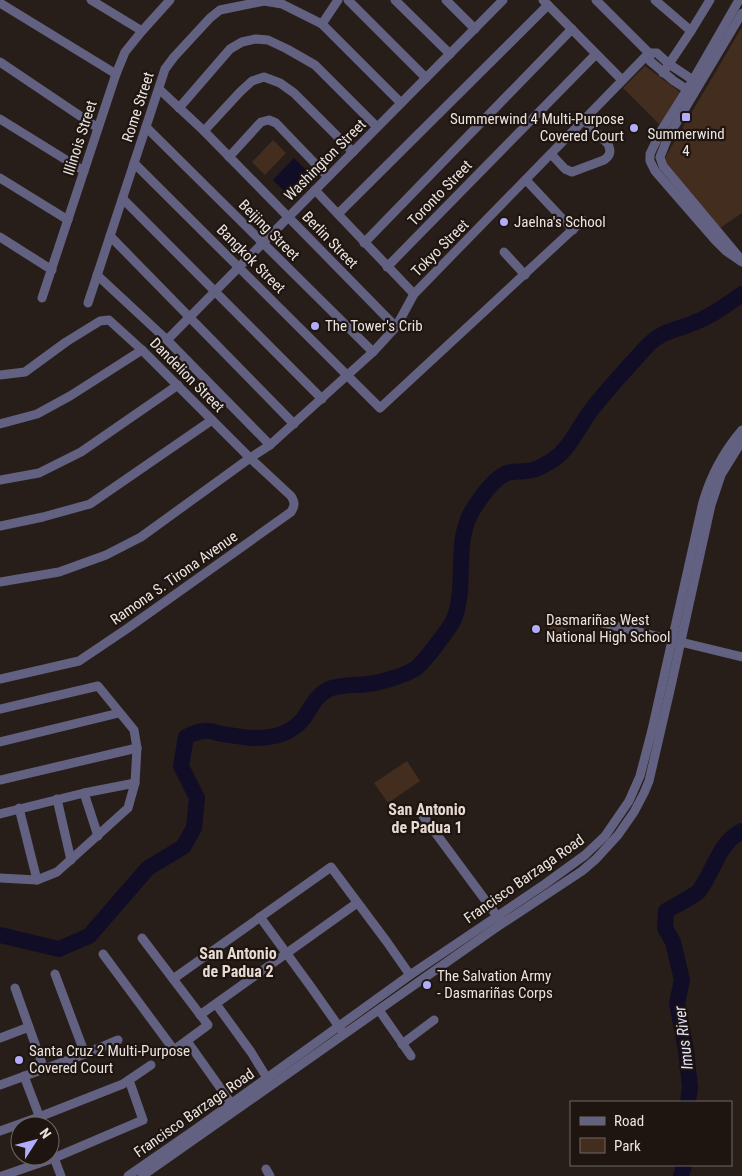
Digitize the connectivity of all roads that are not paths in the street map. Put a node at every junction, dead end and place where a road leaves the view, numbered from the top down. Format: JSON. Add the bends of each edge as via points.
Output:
{"nodes":[{"id":1,"x":91,"y":0,"type":"edge"},
{"id":2,"x":170,"y":0,"type":"edge"},
{"id":3,"x":338,"y":0,"type":"edge"},
{"id":4,"x":348,"y":0,"type":"edge"},
{"id":5,"x":395,"y":0,"type":"edge"},
{"id":6,"x":446,"y":0,"type":"edge"},
{"id":7,"x":596,"y":0,"type":"edge"},
{"id":8,"x":654,"y":0,"type":"edge"},
{"id":9,"x":739,"y":0,"type":"edge"},
{"id":10,"x":499,"y":1,"type":"edge"},
{"id":11,"x":709,"y":1,"type":"edge"},
{"id":12,"x":0,"y":3,"type":"edge"},
{"id":13,"x":545,"y":3,"type":"edge"},
{"id":14,"x":742,"y":13,"type":"edge"},
{"id":15,"x":322,"y":24,"type":"junction"},
{"id":16,"x":475,"y":29,"type":"junction"},
{"id":17,"x":572,"y":29,"type":"junction"},
{"id":18,"x":142,"y":31,"type":"junction"},
{"id":19,"x":691,"y":31,"type":"junction"},
{"id":20,"x":649,"y":52,"type":"junction"},
{"id":21,"x":450,"y":54,"type":"junction"},
{"id":22,"x":596,"y":54,"type":"junction"},
{"id":23,"x":0,"y":62,"type":"edge"},
{"id":24,"x":669,"y":64,"type":"junction"},
{"id":25,"x":663,"y":73,"type":"junction"},
{"id":26,"x":116,"y":74,"type":"junction"},
{"id":27,"x":426,"y":78,"type":"junction"},
{"id":28,"x":622,"y":80,"type":"junction"},
{"id":29,"x":696,"y":82,"type":"junction"},
{"id":30,"x":159,"y":89,"type":"junction"},
{"id":31,"x":690,"y":92,"type":"junction"},
{"id":32,"x":401,"y":103,"type":"junction"},
{"id":33,"x":180,"y":108,"type":"junction"},
{"id":34,"x":0,"y":119,"type":"edge"},
{"id":35,"x":584,"y":120,"type":"junction"},
{"id":36,"x":146,"y":127,"type":"junction"},
{"id":37,"x":98,"y":128,"type":"junction"},
{"id":38,"x":377,"y":128,"type":"junction"},
{"id":39,"x":204,"y":131,"type":"junction"},
{"id":40,"x":353,"y":152,"type":"junction"},
{"id":41,"x":551,"y":154,"type":"junction"},
{"id":42,"x":229,"y":157,"type":"junction"},
{"id":43,"x":134,"y":163,"type":"junction"},
{"id":44,"x":84,"y":171,"type":"junction"},
{"id":45,"x":328,"y":176,"type":"junction"},
{"id":46,"x":0,"y":178,"type":"edge"},
{"id":47,"x":526,"y":180,"type":"junction"},
{"id":48,"x":315,"y":190,"type":"junction"},
{"id":49,"x":122,"y":199,"type":"junction"},
{"id":50,"x":338,"y":214,"type":"junction"},
{"id":51,"x":288,"y":217,"type":"junction"},
{"id":52,"x":68,"y":220,"type":"junction"},
{"id":53,"x":583,"y":220,"type":"dead end"},
{"id":54,"x":573,"y":230,"type":"junction"},
{"id":55,"x":110,"y":236,"type":"junction"},
{"id":56,"x":0,"y":237,"type":"edge"},
{"id":57,"x":364,"y":242,"type":"junction"},
{"id":58,"x":263,"y":243,"type":"junction"},
{"id":59,"x":504,"y":252,"type":"dead end"},
{"id":60,"x":742,"y":261,"type":"edge"},
{"id":61,"x":239,"y":267,"type":"junction"},
{"id":62,"x":387,"y":267,"type":"junction"},
{"id":63,"x":52,"y":270,"type":"junction"},
{"id":64,"x":97,"y":275,"type":"junction"},
{"id":65,"x":525,"y":275,"type":"junction"},
{"id":66,"x":215,"y":291,"type":"junction"},
{"id":67,"x":414,"y":294,"type":"junction"},
{"id":68,"x":42,"y":298,"type":"dead end"},
{"id":69,"x":88,"y":303,"type":"dead end"},
{"id":70,"x":189,"y":317,"type":"junction"},
{"id":71,"x":396,"y":327,"type":"junction"},
{"id":72,"x":167,"y":340,"type":"junction"},
{"id":73,"x":142,"y":350,"type":"junction"},
{"id":74,"x":373,"y":352,"type":"junction"},
{"id":75,"x":0,"y":375,"type":"edge"},
{"id":76,"x":348,"y":375,"type":"junction"},
{"id":77,"x":178,"y":385,"type":"junction"},
{"id":78,"x":322,"y":399,"type":"junction"},
{"id":79,"x":212,"y":420,"type":"junction"},
{"id":80,"x":0,"y":424,"type":"edge"},
{"id":81,"x":294,"y":424,"type":"junction"},
{"id":82,"x":742,"y":430,"type":"edge"},
{"id":83,"x":742,"y":441,"type":"edge"},
{"id":84,"x":270,"y":445,"type":"junction"},
{"id":85,"x":250,"y":458,"type":"junction"},
{"id":86,"x":0,"y":480,"type":"edge"},
{"id":87,"x":0,"y":526,"type":"edge"},
{"id":88,"x":0,"y":582,"type":"edge"},
{"id":89,"x":598,"y":622,"type":"dead end"},
{"id":90,"x":676,"y":642,"type":"junction"},
{"id":91,"x":742,"y":657,"type":"edge"},
{"id":92,"x":0,"y":679,"type":"edge"},
{"id":93,"x":0,"y":709,"type":"edge"},
{"id":94,"x":119,"y":713,"type":"junction"},
{"id":95,"x":0,"y":742,"type":"edge"},
{"id":96,"x":137,"y":748,"type":"junction"},
{"id":97,"x":0,"y":780,"type":"edge"},
{"id":98,"x":135,"y":783,"type":"junction"},
{"id":99,"x":84,"y":793,"type":"junction"},
{"id":100,"x":56,"y":799,"type":"junction"},
{"id":101,"x":19,"y":808,"type":"junction"},
{"id":102,"x":0,"y":814,"type":"edge"},
{"id":103,"x":424,"y":816,"type":"dead end"},
{"id":104,"x":98,"y":836,"type":"junction"},
{"id":105,"x":71,"y":860,"type":"junction"},
{"id":106,"x":0,"y":876,"type":"edge"},
{"id":107,"x":37,"y":880,"type":"junction"},
{"id":108,"x":358,"y":903,"type":"junction"},
{"id":109,"x":260,"y":918,"type":"junction"},
{"id":110,"x":500,"y":920,"type":"junction"},
{"id":111,"x":142,"y":938,"type":"dead end"},
{"id":112,"x":287,"y":953,"type":"junction"},
{"id":113,"x":103,"y":954,"type":"dead end"},
{"id":114,"x":55,"y":974,"type":"dead end"},
{"id":115,"x":410,"y":976,"type":"junction"},
{"id":116,"x":173,"y":979,"type":"junction"},
{"id":117,"x":15,"y":988,"type":"dead end"},
{"id":118,"x":216,"y":1004,"type":"junction"},
{"id":119,"x":379,"y":1010,"type":"junction"},
{"id":120,"x":200,"y":1015,"type":"junction"},
{"id":121,"x":434,"y":1020,"type":"dead end"},
{"id":122,"x":29,"y":1027,"type":"junction"},
{"id":123,"x":342,"y":1031,"type":"junction"},
{"id":124,"x":0,"y":1038,"type":"edge"},
{"id":125,"x":118,"y":1040,"type":"dead end"},
{"id":126,"x":187,"y":1041,"type":"junction"},
{"id":127,"x":402,"y":1044,"type":"junction"},
{"id":128,"x":85,"y":1054,"type":"junction"},
{"id":129,"x":411,"y":1056,"type":"dead end"},
{"id":130,"x":151,"y":1065,"type":"dead end"},
{"id":131,"x":44,"y":1069,"type":"junction"},
{"id":132,"x":24,"y":1076,"type":"junction"},
{"id":133,"x":267,"y":1078,"type":"junction"},
{"id":134,"x":129,"y":1080,"type":"junction"},
{"id":135,"x":0,"y":1084,"type":"edge"},
{"id":136,"x":231,"y":1103,"type":"junction"},
{"id":137,"x":39,"y":1116,"type":"edge"},
{"id":138,"x":54,"y":1116,"type":"edge"},
{"id":139,"x":60,"y":1155,"type":"edge"},
{"id":140,"x":31,"y":1166,"type":"edge"},
{"id":141,"x":2,"y":1176,"type":"edge"},
{"id":142,"x":128,"y":1176,"type":"edge"},
{"id":143,"x":142,"y":1176,"type":"edge"}],
"edges":[{"from":1,"to":18,"type":"street"},
{"from":2,"to":18,"type":"street","name":"Illinois Street"},
{"from":3,"to":15,"type":"street"},
{"from":4,"to":27,"type":"street"},
{"from":5,"to":21,"type":"street"},
{"from":6,"to":16,"type":"street"},
{"from":7,"to":20,"type":"street"},
{"from":8,"to":19,"type":"street"},
{"from":9,"to":29,"type":"street"},
{"from":10,"to":16,"type":"street","name":"Washington Street"},
{"from":11,"to":19,"type":"street"},
{"from":12,"to":26,"type":"street"},
{"from":13,"to":17,"type":"street"},
{"from":13,"to":50,"type":"street"},
{"from":14,"to":29,"type":"street"},
{"from":15,"to":30,"type":"street","name":"Rome Street","via":[[282,4],[264,1],[220,10],[174,57],[165,69]]},
{"from":15,"to":32,"type":"street","name":"Rome Street"},
{"from":16,"to":21,"type":"street","name":"Washington Street"},
{"from":17,"to":22,"type":"street"},
{"from":17,"to":57,"type":"street"},
{"from":18,"to":26,"type":"street","name":"Illinois Street","via":[[125,52]]},
{"from":19,"to":24,"type":"street"},
{"from":20,"to":24,"type":"street","via":[[657,53]]},
{"from":20,"to":25,"type":"street","via":[[650,61]]},
{"from":20,"to":28,"type":"street","name":"Tokyo Street"},
{"from":21,"to":27,"type":"street","name":"Washington Street"},
{"from":22,"to":28,"type":"street"},
{"from":22,"to":62,"type":"street","name":"Toronto Street"},
{"from":23,"to":37,"type":"street"},
{"from":24,"to":25,"type":"street"},
{"from":24,"to":29,"type":"street"},
{"from":25,"to":31,"type":"street"},
{"from":26,"to":37,"type":"street","name":"Illinois Street"},
{"from":27,"to":32,"type":"street","name":"Washington Street"},
{"from":28,"to":35,"type":"street","name":"Tokyo Street"},
{"from":29,"to":31,"type":"street"},
{"from":30,"to":33,"type":"street","name":"Berlin Street"},
{"from":30,"to":36,"type":"street","name":"Rome Street"},
{"from":31,"to":60,"type":"street","via":[[661,131],[650,161],[715,240]]},
{"from":32,"to":38,"type":"street","name":"Washington Street"},
{"from":33,"to":38,"type":"street","via":[[230,49],[242,42],[268,40],[315,65]]},
{"from":33,"to":39,"type":"street","name":"Berlin Street"},
{"from":34,"to":44,"type":"street"},
{"from":35,"to":41,"type":"street","name":"Tokyo Street"},
{"from":35,"to":41,"type":"street","via":[[608,144],[608,157],[572,172]]},
{"from":36,"to":43,"type":"street","name":"Rome Street"},
{"from":36,"to":58,"type":"street","name":"Beijing Street"},
{"from":37,"to":44,"type":"street","name":"Illinois Street"},
{"from":38,"to":40,"type":"street","name":"Washington Street"},
{"from":39,"to":40,"type":"street","via":[[246,86],[264,77],[280,83],[294,94]]},
{"from":39,"to":42,"type":"street","name":"Berlin Street"},
{"from":40,"to":45,"type":"street","name":"Washington Street"},
{"from":41,"to":47,"type":"street","name":"Tokyo Street"},
{"from":42,"to":45,"type":"street","via":[[261,122],[269,120],[276,123]]},
{"from":42,"to":51,"type":"street","name":"Berlin Street"},
{"from":43,"to":49,"type":"street","name":"Rome Street"},
{"from":43,"to":61,"type":"street","name":"Bangkok Street"},
{"from":44,"to":52,"type":"street","name":"Illinois Street"},
{"from":45,"to":48,"type":"street","name":"Washington Street"},
{"from":46,"to":52,"type":"street"},
{"from":47,"to":54,"type":"street"},
{"from":47,"to":67,"type":"street","name":"Tokyo Street"},
{"from":48,"to":50,"type":"street"},
{"from":48,"to":51,"type":"street","name":"Washington Street"},
{"from":49,"to":55,"type":"street","name":"Rome Street"},
{"from":49,"to":66,"type":"street"},
{"from":50,"to":57,"type":"street"},
{"from":51,"to":58,"type":"street","name":"Washington Street"},
{"from":51,"to":71,"type":"street","name":"Berlin Street"},
{"from":52,"to":63,"type":"street","name":"Illinois Street"},
{"from":53,"to":54,"type":"street"},
{"from":54,"to":65,"type":"street"},
{"from":55,"to":64,"type":"street","name":"Rome Street"},
{"from":55,"to":70,"type":"street"},
{"from":56,"to":63,"type":"street"},
{"from":57,"to":62,"type":"street"},
{"from":58,"to":61,"type":"street","name":"Washington Street"},
{"from":58,"to":74,"type":"street","name":"Beijing Street"},
{"from":59,"to":65,"type":"street"},
{"from":61,"to":66,"type":"street","name":"Washington Street"},
{"from":61,"to":76,"type":"street","name":"Bangkok Street"},
{"from":62,"to":67,"type":"street"},
{"from":63,"to":68,"type":"street","name":"Illinois Street"},
{"from":64,"to":69,"type":"street","name":"Rome Street"},
{"from":64,"to":72,"type":"street"},
{"from":65,"to":76,"type":"street","name":"Bangkok Street","via":[[380,408]]},
{"from":66,"to":70,"type":"street","name":"Washington Street"},
{"from":66,"to":78,"type":"street"},
{"from":67,"to":71,"type":"street","name":"Tokyo Street"},
{"from":70,"to":72,"type":"street","name":"Washington Street"},
{"from":70,"to":81,"type":"street"},
{"from":71,"to":74,"type":"street","name":"Tokyo Street"},
{"from":72,"to":84,"type":"street"},
{"from":73,"to":75,"type":"street","name":"Dandelion Street","via":[[109,320],[100,321],[25,372]]},
{"from":73,"to":77,"type":"street","name":"Dandelion Street"},
{"from":73,"to":80,"type":"street","via":[[37,414]]},
{"from":74,"to":76,"type":"street","name":"Tokyo Street"},
{"from":76,"to":78,"type":"street","name":"Tokyo Street"},
{"from":77,"to":79,"type":"street","name":"Dandelion Street"},
{"from":77,"to":86,"type":"street","via":[[81,452],[39,473]]},
{"from":78,"to":81,"type":"street","name":"Tokyo Street"},
{"from":79,"to":85,"type":"street","name":"Dandelion Street"},
{"from":79,"to":87,"type":"street","via":[[90,504]]},
{"from":81,"to":84,"type":"street","name":"Tokyo Street"},
{"from":82,"to":90,"type":"street","name":"Francisco Barzaga Road","via":[[708,486]]},
{"from":83,"to":90,"type":"street","name":"Francisco Barzaga Road","via":[[725,467],[716,489]]},
{"from":84,"to":85,"type":"street","name":"Tokyo Street"},
{"from":85,"to":88,"type":"street","name":"Tokyo Street","via":[[141,537],[106,555],[59,572]]},
{"from":85,"to":92,"type":"street","name":"Ramona S. Tirona Avenue","via":[[291,496],[294,506],[291,512],[79,661]]},
{"from":89,"to":90,"type":"street"},
{"from":90,"to":91,"type":"street"},
{"from":90,"to":110,"type":"street","name":"Francisco Barzaga Road","via":[[645,758],[635,790],[625,808],[605,836],[585,855]]},
{"from":93,"to":94,"type":"street","via":[[98,686]]},
{"from":94,"to":95,"type":"street"},
{"from":94,"to":96,"type":"street","via":[[134,730]]},
{"from":96,"to":97,"type":"street"},
{"from":96,"to":98,"type":"street"},
{"from":98,"to":99,"type":"street"},
{"from":98,"to":104,"type":"street","via":[[128,808]]},
{"from":99,"to":100,"type":"street"},
{"from":99,"to":104,"type":"street"},
{"from":100,"to":101,"type":"street"},
{"from":100,"to":105,"type":"street"},
{"from":101,"to":102,"type":"street"},
{"from":101,"to":107,"type":"street"},
{"from":103,"to":110,"type":"street"},
{"from":104,"to":105,"type":"street"},
{"from":105,"to":107,"type":"street","via":[[57,872]]},
{"from":106,"to":107,"type":"street"},
{"from":108,"to":109,"type":"street","via":[[332,867]]},
{"from":108,"to":112,"type":"street"},
{"from":108,"to":115,"type":"street"},
{"from":109,"to":112,"type":"street"},
{"from":109,"to":116,"type":"street"},
{"from":110,"to":115,"type":"street","name":"Francisco Barzaga Road"},
{"from":110,"to":119,"type":"street","name":"Francisco Barzaga Road"},
{"from":111,"to":116,"type":"street"},
{"from":112,"to":118,"type":"street"},
{"from":112,"to":123,"type":"street"},
{"from":113,"to":126,"type":"street","via":[[174,1050]]},
{"from":114,"to":128,"type":"street"},
{"from":115,"to":123,"type":"street","name":"Francisco Barzaga Road"},
{"from":116,"to":120,"type":"street"},
{"from":117,"to":122,"type":"street"},
{"from":118,"to":120,"type":"street"},
{"from":118,"to":133,"type":"street"},
{"from":119,"to":123,"type":"street","name":"Francisco Barzaga Road"},
{"from":119,"to":127,"type":"street"},
{"from":120,"to":126,"type":"street","via":[[208,1025]]},
{"from":121,"to":127,"type":"street"},
{"from":122,"to":124,"type":"street"},
{"from":122,"to":131,"type":"street"},
{"from":123,"to":133,"type":"street","name":"Francisco Barzaga Road"},
{"from":123,"to":143,"type":"street","name":"Francisco Barzaga Road"},
{"from":125,"to":128,"type":"street"},
{"from":126,"to":136,"type":"street"},
{"from":127,"to":129,"type":"street"},
{"from":128,"to":131,"type":"street"},
{"from":130,"to":134,"type":"street"},
{"from":131,"to":132,"type":"street"},
{"from":132,"to":135,"type":"street"},
{"from":132,"to":137,"type":"street"},
{"from":133,"to":136,"type":"street","name":"Francisco Barzaga Road"},
{"from":134,"to":138,"type":"street"},
{"from":134,"to":139,"type":"street","via":[[143,1120]]},
{"from":136,"to":142,"type":"street","name":"Francisco Barzaga Road"},
{"from":140,"to":141,"type":"street"}]}
